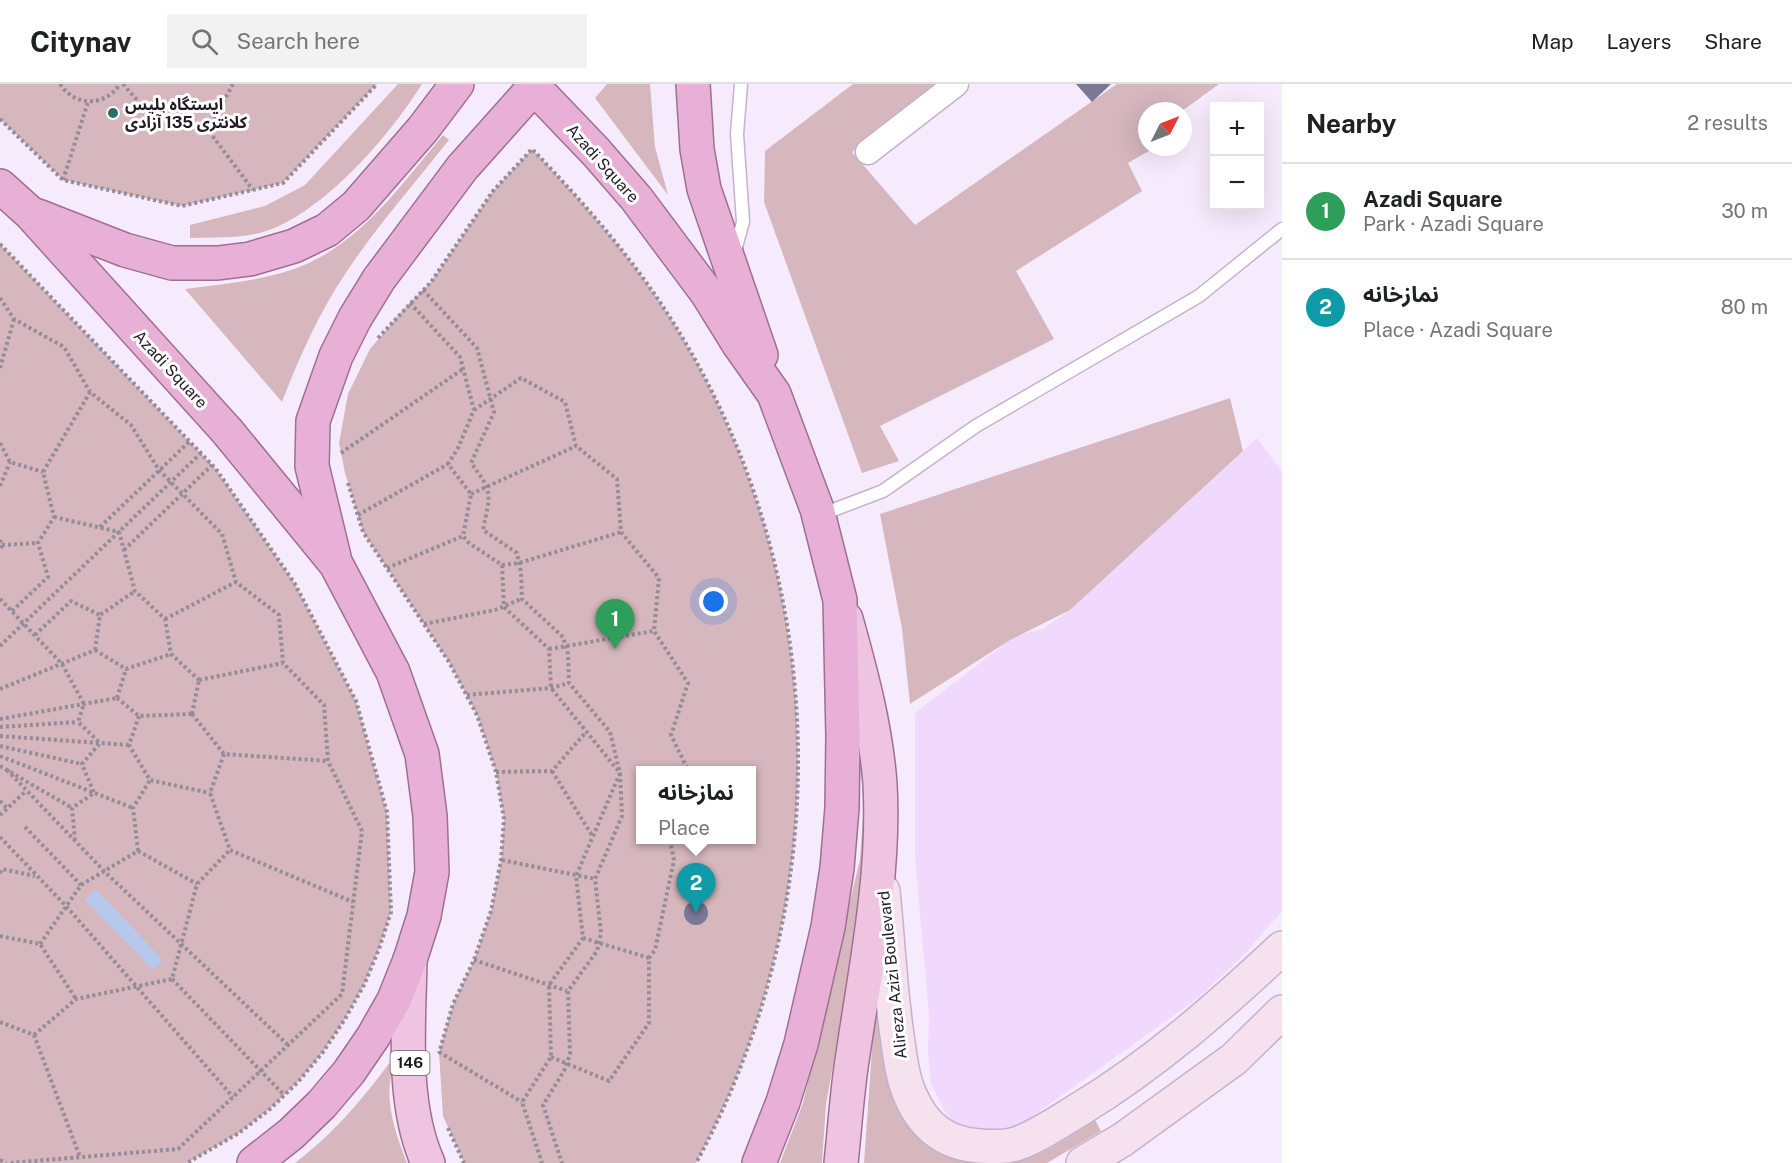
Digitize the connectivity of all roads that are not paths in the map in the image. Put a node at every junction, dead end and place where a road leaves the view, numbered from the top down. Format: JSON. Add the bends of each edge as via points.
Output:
{"nodes":[{"id":1,"x":457,"y":84,"type":"edge"},
{"id":2,"x":693,"y":84,"type":"edge"},
{"id":3,"x":741,"y":84,"type":"edge"},
{"id":4,"x":956,"y":84,"type":"edge"},
{"id":5,"x":535,"y":85,"type":"edge"},
{"id":6,"x":868,"y":152,"type":"dead end"},
{"id":7,"x":0,"y":186,"type":"edge"},
{"id":8,"x":30,"y":213,"type":"junction"},
{"id":9,"x":1282,"y":229,"type":"edge"},
{"id":10,"x":731,"y":267,"type":"junction"},
{"id":11,"x":774,"y":394,"type":"junction"},
{"id":12,"x":819,"y":516,"type":"junction"},
{"id":13,"x":336,"y":564,"type":"junction"},
{"id":14,"x":840,"y":600,"type":"junction"},
{"id":15,"x":879,"y":862,"type":"junction"},
{"id":16,"x":1282,"y":948,"type":"edge"},
{"id":17,"x":410,"y":960,"type":"junction"},
{"id":18,"x":1282,"y":1012,"type":"edge"},
{"id":19,"x":1098,"y":1098,"type":"junction"},
{"id":20,"x":1122,"y":1140,"type":"junction"},
{"id":21,"x":254,"y":1163,"type":"edge"},
{"id":22,"x":428,"y":1163,"type":"edge"},
{"id":23,"x":759,"y":1163,"type":"edge"},
{"id":24,"x":841,"y":1163,"type":"edge"},
{"id":25,"x":1083,"y":1163,"type":"edge"}],
"edges":[{"from":1,"to":8,"type":"highway","via":[[356,206],[327,230],[294,246],[250,259],[172,263],[125,250]]},
{"from":2,"to":10,"type":"highway","via":[[704,189]]},
{"from":3,"to":10,"type":"lane","via":[[737,134],[742,222]]},
{"from":4,"to":6,"type":"street"},
{"from":5,"to":11,"type":"highway","name":"Azadi Square","via":[[636,198],[707,293]]},
{"from":5,"to":13,"type":"highway","via":[[462,168],[379,279],[336,356],[313,422],[312,465]]},
{"from":7,"to":8,"type":"highway","name":"Azadi Square"},
{"from":8,"to":13,"type":"highway","name":"Azadi Square","via":[[228,431]]},
{"from":9,"to":12,"type":"lane","via":[[1199,296],[976,426],[883,491]]},
{"from":10,"to":11,"type":"highway"},
{"from":11,"to":12,"type":"highway","name":"Azadi Square"},
{"from":12,"to":14,"type":"highway","name":"Azadi Square"},
{"from":13,"to":17,"type":"highway","name":"Azadi Square","via":[[393,672],[422,754],[432,872]]},
{"from":14,"to":15,"type":"main road","via":[[873,728],[880,784]]},
{"from":14,"to":23,"type":"highway","name":"Azadi Square","via":[[843,737],[837,868],[828,927],[801,1044]]},
{"from":15,"to":19,"type":"main road","name":"Alireza Azizi Boulevard","via":[[900,1059],[910,1095],[928,1123],[943,1137],[963,1145],[1015,1144]]},
{"from":15,"to":24,"type":"main road"},
{"from":16,"to":19,"type":"main road","name":"Alireza Azizi Boulevard","via":[[1189,1031]]},
{"from":17,"to":21,"type":"highway","name":"Azadi Square","via":[[394,1000],[350,1072],[291,1134]]},
{"from":17,"to":22,"type":"main road","number":"146","via":[[411,1089],[414,1122]]},
{"from":18,"to":20,"type":"main road","via":[[1234,1059]]},
{"from":19,"to":20,"type":"main road"},
{"from":20,"to":25,"type":"main road"}]}
